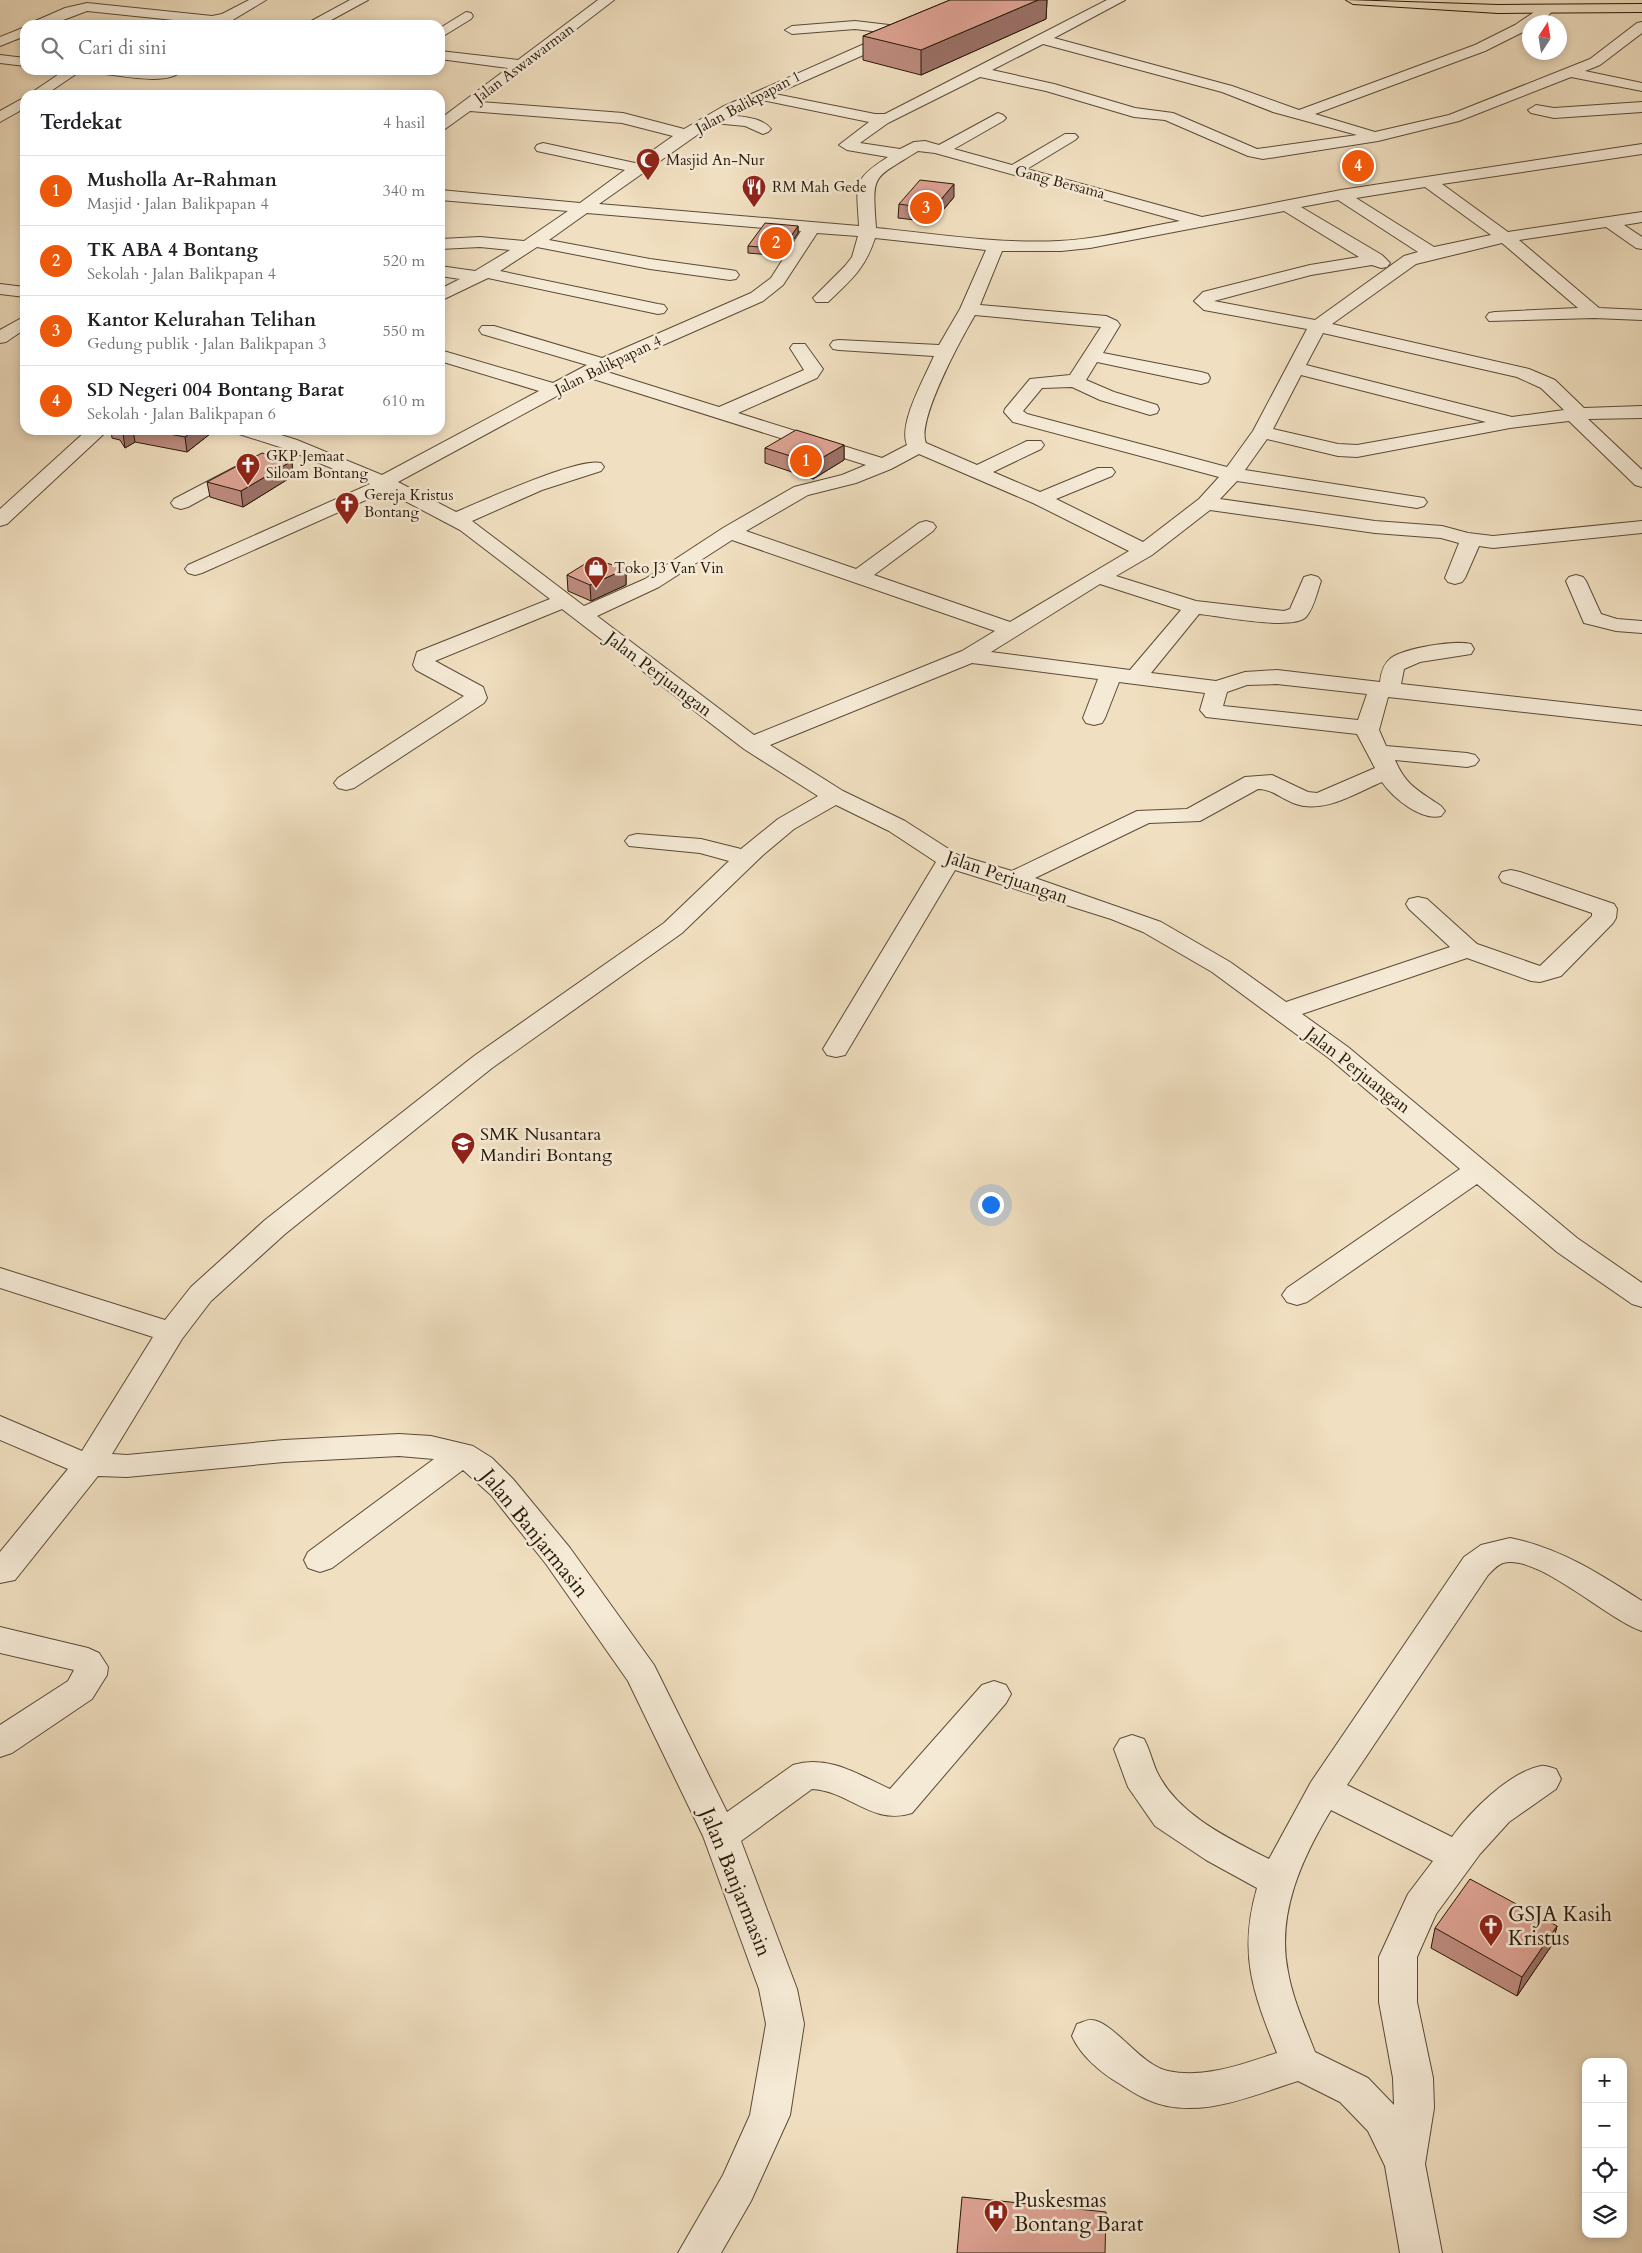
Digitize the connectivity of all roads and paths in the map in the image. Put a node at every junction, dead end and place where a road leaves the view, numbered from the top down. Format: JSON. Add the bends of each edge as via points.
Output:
{"nodes":[{"id":1,"x":259,"y":0,"type":"edge"},
{"id":2,"x":361,"y":0,"type":"edge"},
{"id":3,"x":607,"y":0,"type":"edge"},
{"id":4,"x":1118,"y":0,"type":"edge"},
{"id":5,"x":1353,"y":0,"type":"edge"},
{"id":6,"x":1424,"y":0,"type":"edge"},
{"id":7,"x":1642,"y":1,"type":"edge"},
{"id":8,"x":1642,"y":8,"type":"edge"},
{"id":9,"x":1545,"y":11,"type":"junction"},
{"id":10,"x":466,"y":16,"type":"dead end"},
{"id":11,"x":49,"y":20,"type":"edge"},
{"id":12,"x":220,"y":20,"type":"edge"},
{"id":13,"x":220,"y":20,"type":"edge"},
{"id":14,"x":321,"y":20,"type":"edge"},
{"id":15,"x":1642,"y":26,"type":"edge"},
{"id":16,"x":792,"y":30,"type":"dead end"},
{"id":17,"x":445,"y":31,"type":"edge"},
{"id":18,"x":20,"y":33,"type":"edge"},
{"id":19,"x":1040,"y":40,"type":"junction"},
{"id":20,"x":0,"y":42,"type":"edge"},
{"id":21,"x":445,"y":56,"type":"edge"},
{"id":22,"x":0,"y":60,"type":"edge"},
{"id":23,"x":20,"y":62,"type":"edge"},
{"id":24,"x":524,"y":65,"type":"junction"},
{"id":25,"x":978,"y":72,"type":"junction"},
{"id":26,"x":1568,"y":72,"type":"junction"},
{"id":27,"x":67,"y":75,"type":"edge"},
{"id":28,"x":1642,"y":87,"type":"edge"},
{"id":29,"x":43,"y":90,"type":"edge"},
{"id":30,"x":760,"y":95,"type":"junction"},
{"id":31,"x":20,"y":105,"type":"edge"},
{"id":32,"x":468,"y":106,"type":"junction"},
{"id":33,"x":1642,"y":107,"type":"edge"},
{"id":34,"x":1536,"y":110,"type":"dead end"},
{"id":35,"x":1299,"y":115,"type":"junction"},
{"id":36,"x":0,"y":117,"type":"edge"},
{"id":37,"x":712,"y":118,"type":"junction"},
{"id":38,"x":998,"y":118,"type":"dead end"},
{"id":39,"x":883,"y":119,"type":"junction"},
{"id":40,"x":445,"y":122,"type":"edge"},
{"id":41,"x":763,"y":129,"type":"dead end"},
{"id":42,"x":687,"y":135,"type":"junction"},
{"id":43,"x":1378,"y":136,"type":"junction"},
{"id":44,"x":1070,"y":137,"type":"dead end"},
{"id":45,"x":542,"y":148,"type":"dead end"},
{"id":46,"x":941,"y":150,"type":"junction"},
{"id":47,"x":1642,"y":150,"type":"edge"},
{"id":48,"x":901,"y":154,"type":"junction"},
{"id":49,"x":638,"y":168,"type":"junction"},
{"id":50,"x":1014,"y":170,"type":"junction"},
{"id":51,"x":1430,"y":183,"type":"junction"},
{"id":52,"x":445,"y":195,"type":"edge"},
{"id":53,"x":1340,"y":196,"type":"junction"},
{"id":54,"x":1286,"y":205,"type":"junction"},
{"id":55,"x":582,"y":208,"type":"junction"},
{"id":56,"x":1642,"y":217,"type":"edge"},
{"id":57,"x":1199,"y":221,"type":"junction"},
{"id":58,"x":1609,"y":222,"type":"junction"},
{"id":59,"x":812,"y":227,"type":"junction"},
{"id":60,"x":868,"y":232,"type":"junction"},
{"id":61,"x":1505,"y":237,"type":"junction"},
{"id":62,"x":445,"y":244,"type":"edge"},
{"id":63,"x":532,"y":244,"type":"junction"},
{"id":64,"x":1642,"y":244,"type":"edge"},
{"id":65,"x":996,"y":246,"type":"junction"},
{"id":66,"x":1431,"y":252,"type":"junction"},
{"id":67,"x":1376,"y":259,"type":"junction"},
{"id":68,"x":445,"y":271,"type":"edge"},
{"id":69,"x":1395,"y":272,"type":"junction"},
{"id":70,"x":484,"y":275,"type":"junction"},
{"id":71,"x":730,"y":275,"type":"dead end"},
{"id":72,"x":0,"y":289,"type":"edge"},
{"id":73,"x":20,"y":291,"type":"edge"},
{"id":74,"x":445,"y":294,"type":"edge"},
{"id":75,"x":822,"y":298,"type":"dead end"},
{"id":76,"x":969,"y":308,"type":"junction"},
{"id":77,"x":658,"y":309,"type":"dead end"},
{"id":78,"x":1594,"y":312,"type":"junction"},
{"id":79,"x":1642,"y":315,"type":"edge"},
{"id":80,"x":1495,"y":317,"type":"dead end"},
{"id":81,"x":20,"y":324,"type":"edge"},
{"id":82,"x":1318,"y":326,"type":"junction"},
{"id":83,"x":488,"y":330,"type":"dead end"},
{"id":84,"x":0,"y":338,"type":"edge"},
{"id":85,"x":839,"y":345,"type":"dead end"},
{"id":86,"x":799,"y":348,"type":"dead end"},
{"id":87,"x":945,"y":352,"type":"junction"},
{"id":88,"x":1093,"y":356,"type":"junction"},
{"id":89,"x":445,"y":357,"type":"edge"},
{"id":90,"x":596,"y":368,"type":"junction"},
{"id":91,"x":1295,"y":368,"type":"junction"},
{"id":92,"x":1201,"y":378,"type":"dead end"},
{"id":93,"x":1073,"y":381,"type":"junction"},
{"id":94,"x":556,"y":390,"type":"junction"},
{"id":95,"x":1150,"y":409,"type":"dead end"},
{"id":96,"x":724,"y":412,"type":"junction"},
{"id":97,"x":1642,"y":412,"type":"edge"},
{"id":98,"x":1586,"y":414,"type":"junction"},
{"id":99,"x":1512,"y":423,"type":"junction"},
{"id":100,"x":1262,"y":432,"type":"junction"},
{"id":101,"x":93,"y":435,"type":"edge"},
{"id":102,"x":262,"y":435,"type":"edge"},
{"id":103,"x":290,"y":444,"type":"junction"},
{"id":104,"x":1034,"y":445,"type":"dead end"},
{"id":105,"x":918,"y":447,"type":"junction"},
{"id":106,"x":884,"y":465,"type":"junction"},
{"id":107,"x":594,"y":467,"type":"dead end"},
{"id":108,"x":978,"y":472,"type":"junction"},
{"id":109,"x":1105,"y":472,"type":"dead end"},
{"id":110,"x":1232,"y":474,"type":"junction"},
{"id":111,"x":1642,"y":482,"type":"edge"},
{"id":112,"x":385,"y":483,"type":"junction"},
{"id":113,"x":1040,"y":499,"type":"junction"},
{"id":114,"x":181,"y":502,"type":"dead end"},
{"id":115,"x":1417,"y":502,"type":"dead end"},
{"id":116,"x":1206,"y":503,"type":"junction"},
{"id":117,"x":0,"y":520,"type":"edge"},
{"id":118,"x":456,"y":520,"type":"junction"},
{"id":119,"x":926,"y":527,"type":"dead end"},
{"id":120,"x":1642,"y":527,"type":"edge"},
{"id":121,"x":730,"y":532,"type":"junction"},
{"id":122,"x":1470,"y":540,"type":"junction"},
{"id":123,"x":1145,"y":551,"type":"junction"},
{"id":124,"x":195,"y":569,"type":"dead end"},
{"id":125,"x":859,"y":577,"type":"junction"},
{"id":126,"x":1098,"y":577,"type":"junction"},
{"id":127,"x":1455,"y":578,"type":"dead end"},
{"id":128,"x":1311,"y":581,"type":"dead end"},
{"id":129,"x":1576,"y":581,"type":"dead end"},
{"id":130,"x":1194,"y":607,"type":"junction"},
{"id":131,"x":572,"y":608,"type":"junction"},
{"id":132,"x":1642,"y":627,"type":"edge"},
{"id":133,"x":1011,"y":630,"type":"junction"},
{"id":134,"x":1463,"y":649,"type":"dead end"},
{"id":135,"x":970,"y":656,"type":"junction"},
{"id":136,"x":1111,"y":674,"type":"junction"},
{"id":137,"x":1136,"y":677,"type":"junction"},
{"id":138,"x":1217,"y":688,"type":"junction"},
{"id":139,"x":1385,"y":690,"type":"junction"},
{"id":140,"x":1094,"y":718,"type":"dead end"},
{"id":141,"x":1642,"y":718,"type":"edge"},
{"id":142,"x":1368,"y":728,"type":"junction"},
{"id":143,"x":752,"y":744,"type":"junction"},
{"id":144,"x":1468,"y":760,"type":"dead end"},
{"id":145,"x":1384,"y":762,"type":"junction"},
{"id":146,"x":346,"y":783,"type":"dead end"},
{"id":147,"x":835,"y":796,"type":"junction"},
{"id":148,"x":1433,"y":811,"type":"dead end"},
{"id":149,"x":637,"y":841,"type":"dead end"},
{"id":150,"x":745,"y":858,"type":"junction"},
{"id":151,"x":949,"y":860,"type":"junction"},
{"id":152,"x":1014,"y":878,"type":"junction"},
{"id":153,"x":1511,"y":878,"type":"dead end"},
{"id":154,"x":1418,"y":904,"type":"dead end"},
{"id":155,"x":1468,"y":949,"type":"junction"},
{"id":156,"x":1283,"y":1012,"type":"junction"},
{"id":157,"x":836,"y":1049,"type":"dead end"},
{"id":158,"x":1478,"y":1170,"type":"junction"},
{"id":159,"x":0,"y":1278,"type":"edge"},
{"id":160,"x":1297,"y":1295,"type":"dead end"},
{"id":161,"x":1642,"y":1297,"type":"edge"},
{"id":162,"x":171,"y":1332,"type":"junction"},
{"id":163,"x":0,"y":1427,"type":"edge"},
{"id":164,"x":462,"y":1454,"type":"junction"},
{"id":165,"x":90,"y":1464,"type":"junction"},
{"id":166,"x":320,"y":1560,"type":"dead end"},
{"id":167,"x":1,"y":1572,"type":"edge"},
{"id":168,"x":1642,"y":1618,"type":"edge"},
{"id":169,"x":0,"y":1640,"type":"edge"},
{"id":170,"x":994,"y":1694,"type":"dead end"},
{"id":171,"x":0,"y":1744,"type":"edge"},
{"id":172,"x":1132,"y":1749,"type":"dead end"},
{"id":173,"x":1543,"y":1779,"type":"dead end"},
{"id":174,"x":1325,"y":1790,"type":"junction"},
{"id":175,"x":721,"y":1836,"type":"junction"},
{"id":176,"x":1458,"y":1856,"type":"junction"},
{"id":177,"x":1277,"y":1881,"type":"junction"},
{"id":178,"x":1091,"y":2036,"type":"dead end"},
{"id":179,"x":1300,"y":2063,"type":"junction"},
{"id":180,"x":1405,"y":2164,"type":"junction"},
{"id":181,"x":699,"y":2253,"type":"edge"},
{"id":182,"x":1421,"y":2253,"type":"edge"}],
"edges":[{"from":1,"to":12,"type":"street"},
{"from":2,"to":14,"type":"street"},
{"from":3,"to":24,"type":"street","name":"Jalan Aswawarman"},
{"from":4,"to":19,"type":"street"},
{"from":5,"to":9,"type":"main road","via":[[1427,7]]},
{"from":6,"to":7,"type":"main road","via":[[1526,4]]},
{"from":8,"to":9,"type":"main road"},
{"from":9,"to":35,"type":"street","via":[[1480,48]]},
{"from":10,"to":17,"type":"street"},
{"from":11,"to":13,"type":"street","via":[[86,7]]},
{"from":15,"to":26,"type":"street","via":[[1595,62]]},
{"from":16,"to":30,"type":"street","name":"Jalan Balikpapan 1","via":[[855,25],[912,29],[845,55]]},
{"from":18,"to":20,"type":"street"},
{"from":19,"to":25,"type":"street"},
{"from":19,"to":35,"type":"street","via":[[1227,89]]},
{"from":21,"to":24,"type":"street"},
{"from":22,"to":23,"type":"street"},
{"from":24,"to":32,"type":"street","name":"Jalan Aswawarman"},
{"from":25,"to":39,"type":"street"},
{"from":25,"to":43,"type":"street","via":[[1049,87],[1134,112],[1168,116],[1260,154]]},
{"from":26,"to":28,"type":"street"},
{"from":26,"to":43,"type":"street","via":[[1454,118]]},
{"from":27,"to":29,"type":"street"},
{"from":30,"to":37,"type":"street","name":"Jalan Balikpapan 1"},
{"from":30,"to":39,"type":"street"},
{"from":31,"to":36,"type":"street"},
{"from":32,"to":40,"type":"street","name":"Jalan Aswawarman"},
{"from":32,"to":42,"type":"street","via":[[623,118]]},
{"from":33,"to":34,"type":"street","via":[[1554,113]]},
{"from":35,"to":43,"type":"street"},
{"from":37,"to":41,"type":"street","via":[[748,122]]},
{"from":37,"to":42,"type":"street","name":"Jalan Balikpapan 1"},
{"from":38,"to":46,"type":"street"},
{"from":39,"to":48,"type":"street","via":[[847,145]]},
{"from":42,"to":49,"type":"street","name":"Jalan Balikpapan 1"},
{"from":44,"to":50,"type":"street"},
{"from":45,"to":49,"type":"street"},
{"from":46,"to":48,"type":"street","name":"Gang Bersama","via":[[920,146]]},
{"from":46,"to":50,"type":"street","name":"Gang Bersama"},
{"from":47,"to":51,"type":"street"},
{"from":48,"to":60,"type":"street","via":[[866,181]]},
{"from":49,"to":55,"type":"street","name":"Jalan Balikpapan 1"},
{"from":50,"to":57,"type":"street","name":"Gang Bersama"},
{"from":51,"to":53,"type":"street"},
{"from":51,"to":61,"type":"street"},
{"from":52,"to":55,"type":"street"},
{"from":53,"to":54,"type":"street"},
{"from":53,"to":66,"type":"street"},
{"from":54,"to":57,"type":"street"},
{"from":54,"to":67,"type":"street"},
{"from":55,"to":59,"type":"street"},
{"from":55,"to":63,"type":"street","name":"Jalan Balikpapan 1"},
{"from":56,"to":58,"type":"street"},
{"from":57,"to":65,"type":"street","via":[[1070,246]]},
{"from":58,"to":61,"type":"street"},
{"from":58,"to":64,"type":"street"},
{"from":59,"to":60,"type":"street"},
{"from":59,"to":90,"type":"street","name":"Jalan Balikpapan 4","via":[[790,264],[769,289],[757,297]]},
{"from":60,"to":65,"type":"street"},
{"from":60,"to":75,"type":"street","via":[[856,263]]},
{"from":61,"to":66,"type":"street"},
{"from":61,"to":78,"type":"street"},
{"from":62,"to":63,"type":"street"},
{"from":63,"to":70,"type":"street","name":"Jalan Balikpapan 1"},
{"from":63,"to":71,"type":"street"},
{"from":65,"to":76,"type":"street"},
{"from":66,"to":69,"type":"street","via":[[1410,260]]},
{"from":67,"to":69,"type":"street"},
{"from":67,"to":82,"type":"street","via":[[1310,270],[1209,296],[1203,301],[1210,306]]},
{"from":68,"to":70,"type":"street"},
{"from":69,"to":82,"type":"street"},
{"from":70,"to":74,"type":"street","name":"Jalan Balikpapan 1"},
{"from":70,"to":77,"type":"street"},
{"from":72,"to":73,"type":"street"},
{"from":76,"to":87,"type":"street"},
{"from":76,"to":88,"type":"street","via":[[1107,321],[1111,327]]},
{"from":78,"to":79,"type":"street"},
{"from":78,"to":80,"type":"street"},
{"from":81,"to":84,"type":"street"},
{"from":82,"to":91,"type":"street"},
{"from":82,"to":98,"type":"street","via":[[1522,373],[1548,384]]},
{"from":83,"to":90,"type":"street"},
{"from":85,"to":87,"type":"street"},
{"from":86,"to":96,"type":"street","via":[[814,369],[811,374]]},
{"from":87,"to":105,"type":"street","via":[[915,424],[914,438]]},
{"from":88,"to":92,"type":"street"},
{"from":88,"to":93,"type":"street"},
{"from":89,"to":94,"type":"street"},
{"from":90,"to":94,"type":"street","name":"Jalan Balikpapan 4"},
{"from":90,"to":96,"type":"street"},
{"from":91,"to":99,"type":"street"},
{"from":91,"to":100,"type":"street"},
{"from":93,"to":95,"type":"street"},
{"from":93,"to":110,"type":"street","via":[[1037,383],[1013,412],[1020,418]]},
{"from":94,"to":112,"type":"street","name":"Jalan Balikpapan 4"},
{"from":96,"to":106,"type":"street"},
{"from":97,"to":98,"type":"street"},
{"from":98,"to":99,"type":"street"},
{"from":98,"to":111,"type":"street"},
{"from":99,"to":100,"type":"street","via":[[1357,452]]},
{"from":100,"to":110,"type":"street"},
{"from":101,"to":117,"type":"street"},
{"from":102,"to":103,"type":"street","name":"Jalan Perjuangan"},
{"from":103,"to":112,"type":"street","name":"Jalan Perjuangan"},
{"from":103,"to":114,"type":"street"},
{"from":104,"to":108,"type":"street"},
{"from":105,"to":106,"type":"street"},
{"from":105,"to":108,"type":"street"},
{"from":106,"to":121,"type":"street","via":[[849,479],[801,491]]},
{"from":107,"to":118,"type":"street","via":[[535,486]]},
{"from":108,"to":113,"type":"street"},
{"from":109,"to":113,"type":"street"},
{"from":110,"to":115,"type":"street"},
{"from":110,"to":116,"type":"street"},
{"from":112,"to":118,"type":"street","name":"Jalan Perjuangan"},
{"from":112,"to":124,"type":"street","name":"Jalan Balikpapan 4"},
{"from":113,"to":123,"type":"street"},
{"from":116,"to":122,"type":"street","via":[[1383,528],[1442,532]]},
{"from":116,"to":123,"type":"street"},
{"from":118,"to":131,"type":"street","name":"Jalan Perjuangan","via":[[515,561]]},
{"from":119,"to":125,"type":"street"},
{"from":120,"to":122,"type":"street","via":[[1514,541]]},
{"from":121,"to":125,"type":"street"},
{"from":121,"to":131,"type":"street","via":[[652,583]]},
{"from":122,"to":127,"type":"street"},
{"from":123,"to":126,"type":"street"},
{"from":125,"to":133,"type":"street"},
{"from":126,"to":130,"type":"street"},
{"from":126,"to":133,"type":"street"},
{"from":128,"to":130,"type":"street","via":[[1299,612],[1291,616]]},
{"from":129,"to":132,"type":"street","via":[[1592,618],[1608,624]]},
{"from":130,"to":137,"type":"street"},
{"from":131,"to":143,"type":"street","name":"Jalan Perjuangan"},
{"from":131,"to":146,"type":"street","via":[[425,657],[424,665],[475,692],[476,698]]},
{"from":133,"to":135,"type":"street"},
{"from":134,"to":139,"type":"street","via":[[1399,661]]},
{"from":135,"to":136,"type":"street"},
{"from":135,"to":143,"type":"street"},
{"from":136,"to":137,"type":"street"},
{"from":136,"to":140,"type":"street"},
{"from":137,"to":138,"type":"street"},
{"from":138,"to":139,"type":"street","via":[[1245,679],[1266,677]]},
{"from":138,"to":142,"type":"street","via":[[1211,710],[1214,712]]},
{"from":139,"to":141,"type":"street"},
{"from":139,"to":142,"type":"street"},
{"from":142,"to":145,"type":"street","via":[[1368,736]]},
{"from":143,"to":147,"type":"street","name":"Jalan Perjuangan"},
{"from":144,"to":145,"type":"street"},
{"from":145,"to":148,"type":"street","via":[[1397,786]]},
{"from":145,"to":152,"type":"street","via":[[1320,800],[1302,798],[1272,782],[1253,782],[1192,816],[1145,816]]},
{"from":147,"to":150,"type":"street","via":[[786,824]]},
{"from":147,"to":151,"type":"street","name":"Jalan Perjuangan","via":[[897,826]]},
{"from":149,"to":150,"type":"street","via":[[701,846]]},
{"from":150,"to":162,"type":"street","via":[[668,933],[483,1062],[275,1227],[201,1294]]},
{"from":151,"to":152,"type":"street","name":"Jalan Perjuangan"},
{"from":151,"to":157,"type":"street"},
{"from":152,"to":156,"type":"street","name":"Jalan Perjuangan","via":[[1152,927],[1222,967]]},
{"from":153,"to":155,"type":"street","via":[[1600,906],[1605,910],[1604,918],[1547,974],[1531,973]]},
{"from":154,"to":155,"type":"street"},
{"from":155,"to":156,"type":"street"},
{"from":156,"to":158,"type":"street","name":"Jalan Perjuangan","via":[[1339,1053]]},
{"from":158,"to":160,"type":"street"},
{"from":158,"to":161,"type":"street","name":"Jalan Perjuangan","via":[[1567,1246]]},
{"from":159,"to":162,"type":"street"},
{"from":162,"to":165,"type":"street"},
{"from":163,"to":165,"type":"street","name":"Jalan Banjarmasin","via":[[67,1458]]},
{"from":164,"to":165,"type":"street","name":"Jalan Banjarmasin","via":[[431,1447],[399,1445],[284,1451],[127,1466]]},
{"from":164,"to":166,"type":"street"},
{"from":164,"to":175,"type":"street","name":"Jalan Banjarmasin","via":[[502,1486],[558,1556],[642,1674]]},
{"from":165,"to":167,"type":"street"},
{"from":168,"to":174,"type":"street","via":[[1553,1562],[1521,1552],[1495,1552],[1476,1566]]},
{"from":169,"to":171,"type":"street","via":[[76,1657],[91,1667],[90,1675],[80,1690]]},
{"from":170,"to":175,"type":"street","via":[[899,1803],[887,1803],[828,1776],[806,1775]]},
{"from":172,"to":177,"type":"street","via":[[1141,1777],[1168,1816],[1219,1850]]},
{"from":173,"to":176,"type":"street","via":[[1513,1795],[1491,1815]]},
{"from":174,"to":176,"type":"street"},
{"from":174,"to":177,"type":"street"},
{"from":175,"to":181,"type":"street","name":"Jalan Banjarmasin","via":[[782,2006],[770,2116],[737,2188]]},
{"from":176,"to":180,"type":"street","via":[[1421,1904],[1398,1957],[1398,2002],[1414,2108]]},
{"from":177,"to":179,"type":"street","via":[[1266,1939],[1268,1968],[1274,1995]]},
{"from":178,"to":179,"type":"street","via":[[1122,2065],[1159,2087],[1197,2092]]},
{"from":179,"to":180,"type":"street","via":[[1354,2090],[1382,2119]]},
{"from":180,"to":182,"type":"street"}]}
